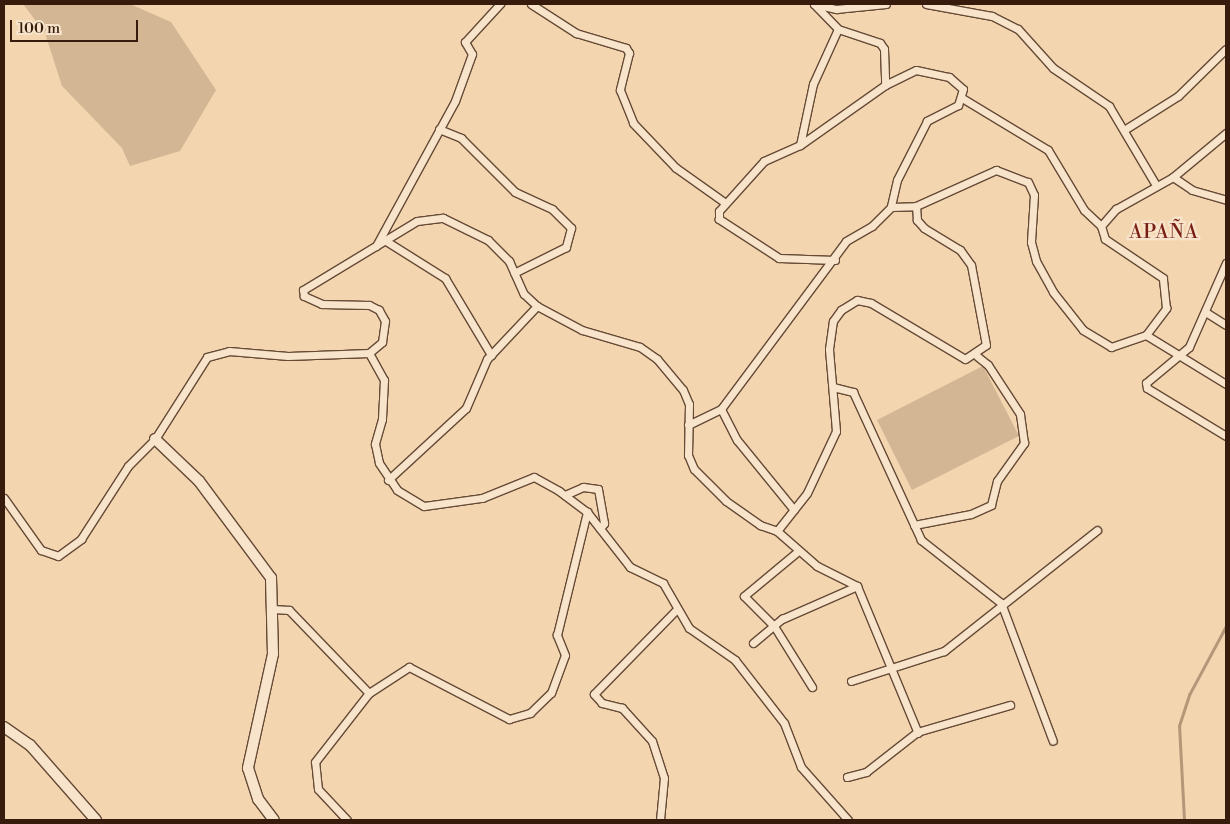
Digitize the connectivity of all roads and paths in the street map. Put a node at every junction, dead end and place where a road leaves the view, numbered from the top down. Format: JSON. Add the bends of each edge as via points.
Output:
{"nodes":[{"id":1,"x":500,"y":4,"type":"edge"},
{"id":2,"x":531,"y":4,"type":"edge"},
{"id":3,"x":814,"y":4,"type":"edge"},
{"id":4,"x":886,"y":4,"type":"edge"},
{"id":5,"x":926,"y":4,"type":"edge"},
{"id":6,"x":838,"y":29,"type":"junction"},
{"id":7,"x":1226,"y":50,"type":"edge"},
{"id":8,"x":885,"y":85,"type":"junction"},
{"id":9,"x":962,"y":98,"type":"junction"},
{"id":10,"x":439,"y":129,"type":"junction"},
{"id":11,"x":1124,"y":130,"type":"junction"},
{"id":12,"x":1226,"y":133,"type":"edge"},
{"id":13,"x":800,"y":144,"type":"junction"},
{"id":14,"x":1173,"y":177,"type":"junction"},
{"id":15,"x":1156,"y":185,"type":"junction"},
{"id":16,"x":1226,"y":200,"type":"edge"},
{"id":17,"x":724,"y":202,"type":"junction"},
{"id":18,"x":916,"y":206,"type":"junction"},
{"id":19,"x":891,"y":207,"type":"junction"},
{"id":20,"x":1101,"y":226,"type":"junction"},
{"id":21,"x":386,"y":241,"type":"junction"},
{"id":22,"x":375,"y":248,"type":"junction"},
{"id":23,"x":834,"y":260,"type":"junction"},
{"id":24,"x":1226,"y":263,"type":"edge"},
{"id":25,"x":514,"y":273,"type":"junction"},
{"id":26,"x":537,"y":306,"type":"junction"},
{"id":27,"x":1207,"y":314,"type":"junction"},
{"id":28,"x":1226,"y":325,"type":"edge"},
{"id":29,"x":1146,"y":335,"type":"junction"},
{"id":30,"x":370,"y":353,"type":"junction"},
{"id":31,"x":491,"y":355,"type":"junction"},
{"id":32,"x":976,"y":356,"type":"junction"},
{"id":33,"x":1180,"y":356,"type":"junction"},
{"id":34,"x":1226,"y":384,"type":"edge"},
{"id":35,"x":833,"y":387,"type":"junction"},
{"id":36,"x":721,"y":409,"type":"junction"},
{"id":37,"x":688,"y":425,"type":"junction"},
{"id":38,"x":1226,"y":436,"type":"edge"},
{"id":39,"x":155,"y":439,"type":"junction"},
{"id":40,"x":388,"y":480,"type":"junction"},
{"id":41,"x":565,"y":495,"type":"junction"},
{"id":42,"x":4,"y":498,"type":"edge"},
{"id":43,"x":794,"y":510,"type":"junction"},
{"id":44,"x":586,"y":512,"type":"junction"},
{"id":45,"x":914,"y":525,"type":"junction"},
{"id":46,"x":600,"y":529,"type":"junction"},
{"id":47,"x":776,"y":530,"type":"junction"},
{"id":48,"x":1097,"y":530,"type":"dead end"},
{"id":49,"x":797,"y":552,"type":"junction"},
{"id":50,"x":857,"y":586,"type":"junction"},
{"id":51,"x":1001,"y":603,"type":"junction"},
{"id":52,"x":273,"y":609,"type":"junction"},
{"id":53,"x":676,"y":609,"type":"junction"},
{"id":54,"x":774,"y":626,"type":"junction"},
{"id":55,"x":752,"y":643,"type":"dead end"},
{"id":56,"x":892,"y":666,"type":"junction"},
{"id":57,"x":851,"y":681,"type":"dead end"},
{"id":58,"x":812,"y":687,"type":"dead end"},
{"id":59,"x":369,"y":693,"type":"junction"},
{"id":60,"x":1010,"y":704,"type":"dead end"},
{"id":61,"x":4,"y":727,"type":"edge"},
{"id":62,"x":918,"y":733,"type":"junction"},
{"id":63,"x":1053,"y":741,"type":"dead end"},
{"id":64,"x":847,"y":777,"type":"dead end"},
{"id":65,"x":96,"y":820,"type":"edge"},
{"id":66,"x":274,"y":820,"type":"edge"},
{"id":67,"x":347,"y":820,"type":"edge"},
{"id":68,"x":660,"y":820,"type":"edge"},
{"id":69,"x":848,"y":820,"type":"edge"}],
"edges":[{"from":1,"to":10,"type":"street","via":[[465,42],[472,54],[455,101]]},
{"from":2,"to":17,"type":"street","via":[[576,33],[626,48],[629,53],[620,90],[633,123],[676,168]]},
{"from":3,"to":4,"type":"street","via":[[836,9]]},
{"from":3,"to":6,"type":"street"},
{"from":5,"to":11,"type":"street","via":[[992,16],[1018,29],[1053,68],[1110,106]]},
{"from":6,"to":8,"type":"street","via":[[880,43],[884,49]]},
{"from":6,"to":13,"type":"street","via":[[813,84]]},
{"from":7,"to":11,"type":"street","via":[[1178,96]]},
{"from":8,"to":9,"type":"street","via":[[916,70],[949,77],[963,89]]},
{"from":8,"to":13,"type":"street"},
{"from":9,"to":19,"type":"street","via":[[958,105],[927,121],[897,180]]},
{"from":9,"to":20,"type":"street","via":[[1048,150],[1084,210]]},
{"from":10,"to":22,"type":"street"},
{"from":10,"to":25,"type":"street","via":[[461,138],[515,192],[552,209],[571,228],[566,247]]},
{"from":11,"to":15,"type":"street"},
{"from":12,"to":14,"type":"street"},
{"from":13,"to":17,"type":"street","via":[[764,161]]},
{"from":14,"to":15,"type":"street"},
{"from":14,"to":16,"type":"street","via":[[1192,190]]},
{"from":15,"to":20,"type":"street","via":[[1116,209]]},
{"from":17,"to":23,"type":"street","via":[[719,219],[751,243],[779,258]]},
{"from":18,"to":19,"type":"street"},
{"from":18,"to":29,"type":"street","via":[[996,170],[1028,182],[1036,218],[1031,242],[1053,292],[1098,343],[1123,346]]},
{"from":18,"to":32,"type":"street","via":[[917,220],[924,228],[960,250],[971,265],[986,345]]},
{"from":19,"to":23,"type":"street","via":[[872,226],[846,241]]},
{"from":20,"to":29,"type":"street","via":[[1105,239],[1162,278],[1166,308]]},
{"from":21,"to":22,"type":"street"},
{"from":21,"to":25,"type":"street","via":[[417,221],[443,218],[488,240],[509,261]]},
{"from":21,"to":31,"type":"street","via":[[445,278]]},
{"from":22,"to":30,"type":"street","via":[[303,290],[304,296],[322,304],[369,306],[379,310],[386,334]]},
{"from":23,"to":36,"type":"street","via":[[746,369]]},
{"from":24,"to":27,"type":"street","via":[[1215,282]]},
{"from":25,"to":26,"type":"street","via":[[524,294]]},
{"from":26,"to":31,"type":"street"},
{"from":26,"to":37,"type":"street","via":[[582,330],[640,347],[657,359],[683,390],[689,404]]},
{"from":27,"to":28,"type":"street"},
{"from":27,"to":33,"type":"street"},
{"from":29,"to":33,"type":"street"},
{"from":30,"to":39,"type":"street","via":[[288,356],[229,351],[206,357]]},
{"from":30,"to":40,"type":"street","via":[[384,380],[382,419],[375,444]]},
{"from":31,"to":40,"type":"street","via":[[466,408]]},
{"from":32,"to":35,"type":"street","via":[[966,359],[857,300],[833,321],[829,349]]},
{"from":32,"to":45,"type":"street","via":[[988,365],[1020,414],[1024,443],[997,481],[991,505],[971,514]]},
{"from":33,"to":34,"type":"street"},
{"from":33,"to":38,"type":"street","via":[[1146,383],[1147,388]]},
{"from":35,"to":43,"type":"street","via":[[836,431]]},
{"from":35,"to":45,"type":"street","via":[[853,392]]},
{"from":36,"to":37,"type":"street"},
{"from":36,"to":43,"type":"street","via":[[737,440]]},
{"from":37,"to":47,"type":"street","via":[[688,455],[694,468],[726,501],[760,525]]},
{"from":39,"to":42,"type":"street","via":[[128,466],[81,539],[58,556],[41,550]]},
{"from":39,"to":52,"type":"street","via":[[199,481],[259,557],[271,578]]},
{"from":40,"to":41,"type":"street","via":[[424,506],[482,498],[534,477]]},
{"from":41,"to":44,"type":"street"},
{"from":41,"to":46,"type":"street","via":[[583,487],[598,489],[604,523]]},
{"from":43,"to":47,"type":"street"},
{"from":44,"to":46,"type":"street"},
{"from":44,"to":59,"type":"street","via":[[557,635],[565,655],[560,678],[543,703],[509,719],[410,667]]},
{"from":45,"to":51,"type":"street","via":[[934,553]]},
{"from":46,"to":53,"type":"street","via":[[630,567],[663,583]]},
{"from":47,"to":49,"type":"street"},
{"from":48,"to":51,"type":"street"},
{"from":49,"to":50,"type":"street"},
{"from":49,"to":54,"type":"street","via":[[744,596]]},
{"from":50,"to":54,"type":"street"},
{"from":50,"to":56,"type":"street"},
{"from":51,"to":56,"type":"street","via":[[944,651]]},
{"from":51,"to":63,"type":"street"},
{"from":52,"to":59,"type":"street","via":[[289,610]]},
{"from":52,"to":66,"type":"street","via":[[273,654],[248,768],[258,799]]},
{"from":53,"to":68,"type":"street","via":[[594,694],[602,703],[622,708],[652,741],[664,778]]},
{"from":53,"to":69,"type":"street","via":[[689,628],[726,653],[749,676],[784,723],[801,767]]},
{"from":54,"to":55,"type":"street"},
{"from":54,"to":58,"type":"street"},
{"from":56,"to":57,"type":"street"},
{"from":56,"to":62,"type":"street","via":[[898,692]]},
{"from":59,"to":67,"type":"street","via":[[355,716],[322,750],[313,773],[318,789]]},
{"from":60,"to":62,"type":"street","via":[[939,723]]},
{"from":61,"to":65,"type":"street","via":[[30,745]]},
{"from":62,"to":64,"type":"street","via":[[901,741],[866,772]]}]}
